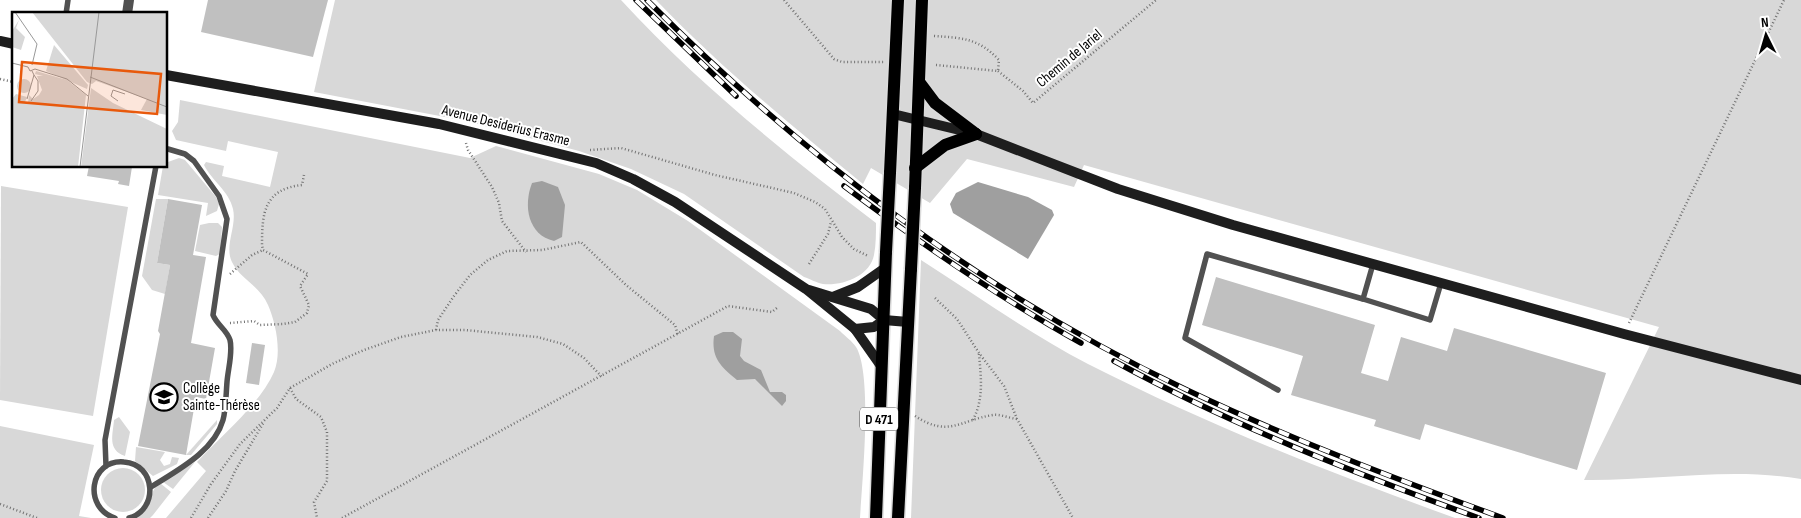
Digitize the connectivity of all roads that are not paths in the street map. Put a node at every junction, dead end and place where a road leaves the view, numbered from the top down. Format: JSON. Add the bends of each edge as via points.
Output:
{"nodes":[{"id":1,"x":898,"y":0,"type":"edge"},
{"id":2,"x":922,"y":0,"type":"edge"},
{"id":3,"x":168,"y":75,"type":"edge"},
{"id":4,"x":920,"y":83,"type":"junction"},
{"id":5,"x":892,"y":114,"type":"junction"},
{"id":6,"x":917,"y":120,"type":"junction"},
{"id":7,"x":976,"y":134,"type":"junction"},
{"id":8,"x":168,"y":149,"type":"edge"},
{"id":9,"x":156,"y":168,"type":"edge"},
{"id":10,"x":916,"y":168,"type":"junction"},
{"id":11,"x":1373,"y":264,"type":"junction"},
{"id":12,"x":885,"y":268,"type":"junction"},
{"id":13,"x":1441,"y":283,"type":"junction"},
{"id":14,"x":806,"y":290,"type":"junction"},
{"id":15,"x":833,"y":297,"type":"junction"},
{"id":16,"x":1363,"y":298,"type":"junction"},
{"id":17,"x":884,"y":320,"type":"junction"},
{"id":18,"x":908,"y":322,"type":"junction"},
{"id":19,"x":855,"y":329,"type":"junction"},
{"id":20,"x":881,"y":366,"type":"junction"},
{"id":21,"x":1801,"y":380,"type":"edge"},
{"id":22,"x":1278,"y":390,"type":"dead end"},
{"id":23,"x":106,"y":466,"type":"junction"},
{"id":24,"x":150,"y":487,"type":"junction"},
{"id":25,"x":114,"y":518,"type":"edge"},
{"id":26,"x":129,"y":518,"type":"edge"},
{"id":27,"x":876,"y":518,"type":"edge"},
{"id":28,"x":898,"y":518,"type":"edge"}],
"edges":[{"from":1,"to":5,"type":"main road","number":"D 471"},
{"from":2,"to":4,"type":"main road","number":"D 471"},
{"from":3,"to":14,"type":"main road","name":"Avenue Desiderius Erasme","via":[[463,130],[583,160],[633,179],[675,202]]},
{"from":4,"to":6,"type":"main road","number":"D 471"},
{"from":4,"to":7,"type":"main road","via":[[935,103]]},
{"from":5,"to":6,"type":"main road"},
{"from":5,"to":12,"type":"main road","number":"D 471","bridge":true},
{"from":6,"to":7,"type":"main road"},
{"from":6,"to":10,"type":"main road","number":"D 471"},
{"from":7,"to":10,"type":"main road","via":[[945,144]]},
{"from":7,"to":11,"type":"main road","via":[[1162,204]]},
{"from":8,"to":24,"type":"lane","via":[[185,154],[194,161],[219,196],[227,219],[213,315],[216,324],[227,334],[230,358],[223,421],[213,438],[194,459]]},
{"from":9,"to":23,"type":"lane","via":[[105,440]]},
{"from":10,"to":18,"type":"main road","number":"D 471","bridge":true},
{"from":11,"to":13,"type":"main road"},
{"from":11,"to":16,"type":"lane"},
{"from":12,"to":15,"type":"main road","via":[[858,286]]},
{"from":12,"to":17,"type":"main road","number":"D 471"},
{"from":13,"to":16,"type":"lane","via":[[1430,320]]},
{"from":13,"to":21,"type":"main road"},
{"from":14,"to":15,"type":"main road"},
{"from":14,"to":19,"type":"main road"},
{"from":15,"to":17,"type":"main road","via":[[871,309]]},
{"from":16,"to":22,"type":"lane","via":[[1207,254],[1185,338]]},
{"from":17,"to":18,"type":"main road"},
{"from":17,"to":19,"type":"main road","via":[[874,327]]},
{"from":17,"to":20,"type":"main road","number":"D 471"},
{"from":18,"to":28,"type":"main road","number":"D 471"},
{"from":19,"to":20,"type":"main road"},
{"from":20,"to":27,"type":"main road","number":"D 471"},
{"from":23,"to":24,"type":"lane","via":[[119,462],[134,464],[145,473]]},
{"from":23,"to":25,"type":"lane","via":[[96,477],[94,498],[102,512]]},
{"from":24,"to":26,"type":"lane","via":[[144,508]]}]}
